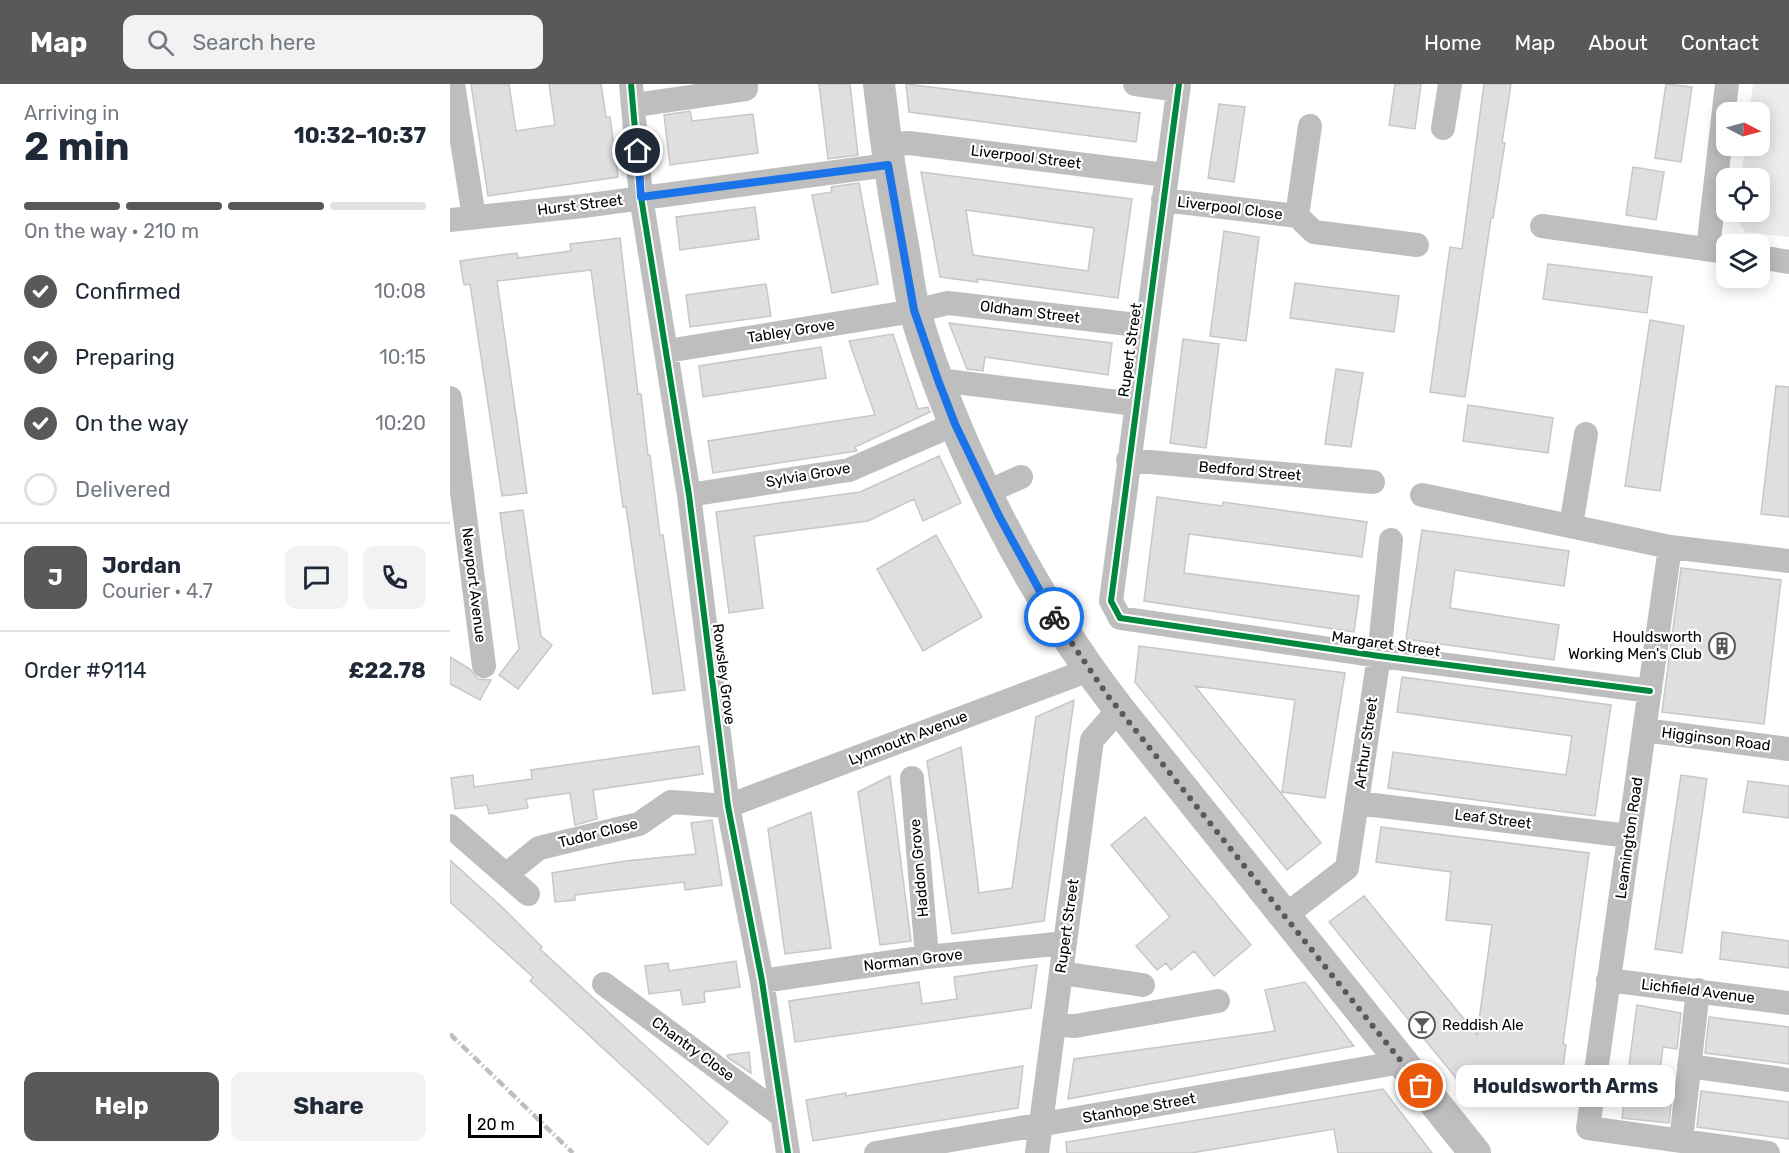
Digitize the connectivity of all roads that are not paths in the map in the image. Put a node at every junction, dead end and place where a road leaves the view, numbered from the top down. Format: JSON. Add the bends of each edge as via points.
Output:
{"nodes":[{"id":1,"x":453,"y":84,"type":"edge"},
{"id":2,"x":746,"y":84,"type":"edge"},
{"id":3,"x":879,"y":84,"type":"edge"},
{"id":4,"x":1135,"y":84,"type":"edge"},
{"id":5,"x":1450,"y":84,"type":"edge"},
{"id":6,"x":1727,"y":84,"type":"edge"},
{"id":7,"x":1178,"y":87,"type":"edge"},
{"id":8,"x":633,"y":94,"type":"edge"},
{"id":9,"x":1310,"y":126,"type":"dead end"},
{"id":10,"x":1443,"y":128,"type":"dead end"},
{"id":11,"x":887,"y":155,"type":"junction"},
{"id":12,"x":1166,"y":175,"type":"junction"},
{"id":13,"x":641,"y":197,"type":"junction"},
{"id":14,"x":1163,"y":200,"type":"junction"},
{"id":15,"x":1297,"y":216,"type":"junction"},
{"id":16,"x":462,"y":219,"type":"edge"},
{"id":17,"x":1542,"y":226,"type":"dead end"},
{"id":18,"x":1718,"y":234,"type":"edge"},
{"id":19,"x":1417,"y":245,"type":"dead end"},
{"id":20,"x":1716,"y":250,"type":"edge"},
{"id":21,"x":1770,"y":259,"type":"edge"},
{"id":22,"x":1789,"y":262,"type":"edge"},
{"id":23,"x":914,"y":310,"type":"junction"},
{"id":24,"x":1146,"y":326,"type":"junction"},
{"id":25,"x":667,"y":351,"type":"junction"},
{"id":26,"x":938,"y":380,"type":"junction"},
{"id":27,"x":450,"y":398,"type":"edge"},
{"id":28,"x":1135,"y":404,"type":"junction"},
{"id":29,"x":955,"y":424,"type":"junction"},
{"id":30,"x":1586,"y":434,"type":"dead end"},
{"id":31,"x":1128,"y":460,"type":"junction"},
{"id":32,"x":1021,"y":477,"type":"dead end"},
{"id":33,"x":1373,"y":482,"type":"dead end"},
{"id":34,"x":987,"y":492,"type":"junction"},
{"id":35,"x":689,"y":495,"type":"junction"},
{"id":36,"x":1422,"y":495,"type":"dead end"},
{"id":37,"x":1571,"y":526,"type":"junction"},
{"id":38,"x":1391,"y":540,"type":"dead end"},
{"id":39,"x":1670,"y":547,"type":"junction"},
{"id":40,"x":1789,"y":561,"type":"edge"},
{"id":41,"x":1120,"y":618,"type":"joint"},
{"id":42,"x":1379,"y":656,"type":"junction"},
{"id":43,"x":484,"y":666,"type":"dead end"},
{"id":44,"x":1087,"y":668,"type":"junction"},
{"id":45,"x":1650,"y":691,"type":"junction"},
{"id":46,"x":1119,"y":709,"type":"junction"},
{"id":47,"x":1644,"y":730,"type":"junction"},
{"id":48,"x":1789,"y":748,"type":"edge"},
{"id":49,"x":912,"y":778,"type":"dead end"},
{"id":50,"x":1357,"y":803,"type":"junction"},
{"id":51,"x":728,"y":806,"type":"junction"},
{"id":52,"x":450,"y":826,"type":"edge"},
{"id":53,"x":1629,"y":836,"type":"junction"},
{"id":54,"x":507,"y":874,"type":"junction"},
{"id":55,"x":528,"y":894,"type":"dead end"},
{"id":56,"x":1286,"y":915,"type":"junction"},
{"id":57,"x":1065,"y":943,"type":"junction"},
{"id":58,"x":927,"y":957,"type":"junction"},
{"id":59,"x":1061,"y":973,"type":"junction"},
{"id":60,"x":1608,"y":980,"type":"junction"},
{"id":61,"x":762,"y":981,"type":"junction"},
{"id":62,"x":604,"y":984,"type":"dead end"},
{"id":63,"x":1143,"y":985,"type":"dead end"},
{"id":64,"x":1698,"y":990,"type":"junction"},
{"id":65,"x":1218,"y":1001,"type":"dead end"},
{"id":66,"x":1789,"y":1003,"type":"edge"},
{"id":67,"x":1054,"y":1024,"type":"junction"},
{"id":68,"x":1402,"y":1062,"type":"junction"},
{"id":69,"x":1689,"y":1066,"type":"junction"},
{"id":70,"x":1789,"y":1080,"type":"edge"},
{"id":71,"x":781,"y":1115,"type":"junction"},
{"id":72,"x":1041,"y":1125,"type":"junction"},
{"id":73,"x":1681,"y":1140,"type":"junction"},
{"id":74,"x":788,"y":1153,"type":"edge"},
{"id":75,"x":876,"y":1153,"type":"edge"},
{"id":76,"x":1037,"y":1153,"type":"edge"},
{"id":77,"x":1474,"y":1153,"type":"edge"},
{"id":78,"x":1768,"y":1153,"type":"edge"}],
"edges":[{"from":1,"to":16,"type":"street"},
{"from":2,"to":8,"type":"street","via":[[746,88]]},
{"from":3,"to":11,"type":"main road"},
{"from":4,"to":7,"type":"street"},
{"from":5,"to":10,"type":"street"},
{"from":6,"to":18,"type":"street"},
{"from":7,"to":12,"type":"street","name":"Rupert Street"},
{"from":8,"to":13,"type":"street","name":"Rowsley Grove"},
{"from":9,"to":15,"type":"street","name":"Liverpool Close"},
{"from":11,"to":12,"type":"street","name":"Liverpool Street","via":[[909,143]]},
{"from":11,"to":13,"type":"street","name":"Hurst Street"},
{"from":11,"to":23,"type":"main road"},
{"from":12,"to":14,"type":"street","name":"Rupert Street"},
{"from":13,"to":16,"type":"street","name":"Hurst Street"},
{"from":13,"to":25,"type":"street","name":"Rowsley Grove"},
{"from":14,"to":15,"type":"street","name":"Liverpool Close"},
{"from":14,"to":24,"type":"street","name":"Rupert Street"},
{"from":15,"to":19,"type":"street","name":"Liverpool Close","via":[[1314,232]]},
{"from":17,"to":20,"type":"street"},
{"from":21,"to":22,"type":"street"},
{"from":23,"to":24,"type":"street","name":"Oldham Street","via":[[948,303]]},
{"from":23,"to":25,"type":"street","name":"Tabley Grove"},
{"from":23,"to":26,"type":"main road"},
{"from":24,"to":28,"type":"street","name":"Rupert Street"},
{"from":25,"to":35,"type":"street","name":"Rowsley Grove"},
{"from":26,"to":28,"type":"street"},
{"from":26,"to":29,"type":"main road"},
{"from":27,"to":43,"type":"street","name":"Newport Avenue"},
{"from":28,"to":31,"type":"street","name":"Rupert Street"},
{"from":29,"to":34,"type":"main road"},
{"from":29,"to":35,"type":"street","name":"Sylvia Grove","via":[[849,470]]},
{"from":30,"to":37,"type":"street"},
{"from":31,"to":33,"type":"street","name":"Bedford Street"},
{"from":31,"to":41,"type":"street","name":"Rupert Street","via":[[1112,601]]},
{"from":32,"to":34,"type":"street"},
{"from":34,"to":44,"type":"main road","via":[[1051,611]]},
{"from":35,"to":51,"type":"street","name":"Rowsley Grove"},
{"from":36,"to":37,"type":"street"},
{"from":37,"to":39,"type":"street"},
{"from":38,"to":42,"type":"street","name":"Arthur Street"},
{"from":39,"to":40,"type":"street"},
{"from":39,"to":45,"type":"street","name":"Leamington Road"},
{"from":41,"to":42,"type":"street","name":"Margaret Street"},
{"from":42,"to":45,"type":"street","name":"Margaret Street"},
{"from":42,"to":50,"type":"street","name":"Arthur Street"},
{"from":44,"to":46,"type":"main road"},
{"from":44,"to":51,"type":"street","name":"Lynmouth Avenue"},
{"from":45,"to":47,"type":"street","name":"Leamington Road"},
{"from":46,"to":56,"type":"main road"},
{"from":46,"to":57,"type":"street","name":"Rupert Street","via":[[1092,740]]},
{"from":47,"to":48,"type":"street","name":"Higginson Road"},
{"from":47,"to":53,"type":"street","name":"Leamington Road"},
{"from":49,"to":58,"type":"street","name":"Haddon Grove"},
{"from":50,"to":53,"type":"street","name":"Leaf Street"},
{"from":50,"to":56,"type":"street","name":"Arthur Street","via":[[1347,868]]},
{"from":51,"to":54,"type":"street","name":"Tudor Close","via":[[671,802],[639,825],[539,848]]},
{"from":51,"to":61,"type":"street","name":"Rowsley Grove"},
{"from":52,"to":54,"type":"street"},
{"from":53,"to":60,"type":"street","name":"Leamington Road"},
{"from":54,"to":55,"type":"street"},
{"from":56,"to":68,"type":"main road"},
{"from":57,"to":58,"type":"street","name":"Norman Grove"},
{"from":57,"to":59,"type":"street","name":"Rupert Street"},
{"from":58,"to":61,"type":"street","name":"Norman Grove"},
{"from":59,"to":63,"type":"street"},
{"from":59,"to":67,"type":"street","name":"Rupert Street"},
{"from":60,"to":64,"type":"street","name":"Lichfield Avenue"},
{"from":60,"to":73,"type":"street","name":"Leamington Road","via":[[1587,1128]]},
{"from":61,"to":71,"type":"street","name":"Rowsley Grove"},
{"from":62,"to":71,"type":"street","name":"Chantry Close"},
{"from":64,"to":66,"type":"street","name":"Lichfield Avenue"},
{"from":64,"to":69,"type":"street"},
{"from":65,"to":67,"type":"street","via":[[1075,1026]]},
{"from":67,"to":72,"type":"street","name":"Rupert Street"},
{"from":68,"to":72,"type":"street","name":"Stanhope Street"},
{"from":68,"to":77,"type":"main road"},
{"from":69,"to":70,"type":"street"},
{"from":69,"to":73,"type":"street"},
{"from":71,"to":74,"type":"street","name":"Rowsley Grove"},
{"from":72,"to":75,"type":"street","name":"Stanhope Street"},
{"from":72,"to":76,"type":"street","name":"Rupert Street"},
{"from":73,"to":78,"type":"street"}]}
